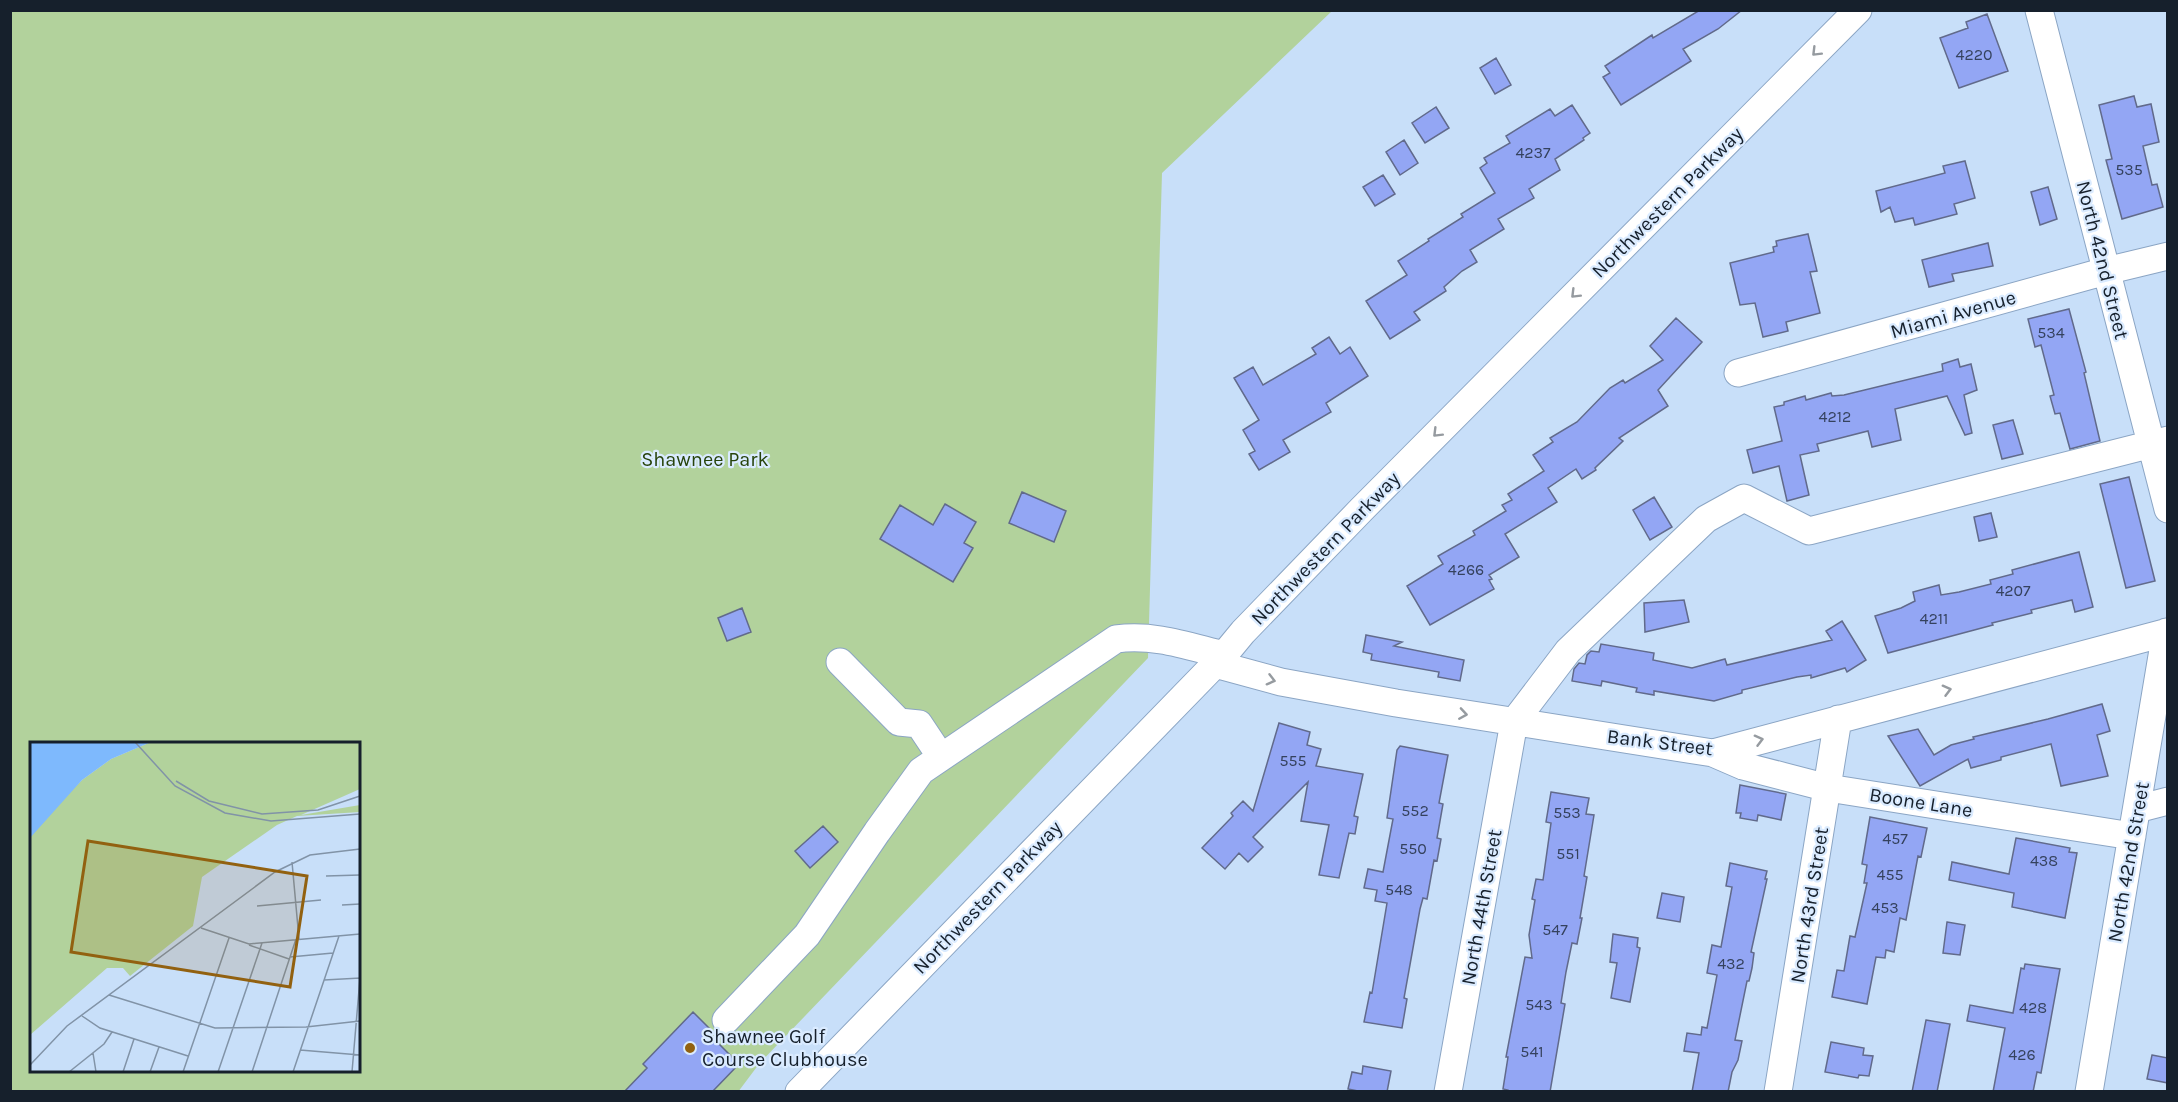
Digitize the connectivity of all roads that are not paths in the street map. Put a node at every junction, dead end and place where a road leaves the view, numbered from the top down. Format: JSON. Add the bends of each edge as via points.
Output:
{"nodes":[{"id":1,"x":1858,"y":10,"type":"edge"},
{"id":2,"x":2039,"y":10,"type":"edge"},
{"id":3,"x":2168,"y":256,"type":"edge"},
{"id":4,"x":2106,"y":271,"type":"junction"},
{"id":5,"x":1738,"y":373,"type":"dead end"},
{"id":6,"x":2159,"y":443,"type":"edge"},
{"id":7,"x":2168,"y":509,"type":"edge"},
{"id":8,"x":2167,"y":632,"type":"edge"},
{"id":9,"x":1220,"y":660,"type":"junction"},
{"id":10,"x":840,"y":662,"type":"dead end"},
{"id":11,"x":1838,"y":719,"type":"junction"},
{"id":12,"x":1514,"y":722,"type":"junction"},
{"id":13,"x":1713,"y":753,"type":"junction"},
{"id":14,"x":941,"y":757,"type":"junction"},
{"id":15,"x":1828,"y":788,"type":"junction"},
{"id":16,"x":2168,"y":801,"type":"edge"},
{"id":17,"x":2137,"y":808,"type":"junction"},
{"id":18,"x":2132,"y":836,"type":"junction"},
{"id":19,"x":726,"y":1020,"type":"dead end"},
{"id":20,"x":799,"y":1092,"type":"edge"},
{"id":21,"x":1448,"y":1092,"type":"edge"},
{"id":22,"x":1778,"y":1092,"type":"edge"},
{"id":23,"x":2089,"y":1092,"type":"edge"}],
"edges":[{"from":1,"to":9,"type":"street","name":"Northwestern Parkway","one_way":true,"via":[[1361,510]]},
{"from":2,"to":4,"type":"street","name":"North 42nd Street"},
{"from":3,"to":4,"type":"street","name":"Miami Avenue"},
{"from":4,"to":5,"type":"street","name":"Miami Avenue"},
{"from":4,"to":6,"type":"street","name":"North 42nd Street"},
{"from":6,"to":7,"type":"street","name":"North 42nd Street"},
{"from":6,"to":12,"type":"street","via":[[1809,531],[1744,498],[1706,519],[1568,651]]},
{"from":11,"to":8,"type":"street","name":"Bank Street","one_way":true},
{"from":8,"to":17,"type":"street","name":"North 42nd Street"},
{"from":9,"to":12,"type":"street","name":"Bank Street","one_way":true,"via":[[1281,682]]},
{"from":9,"to":14,"type":"street","name":"Bank Street","via":[[1155,638],[1116,639]]},
{"from":9,"to":20,"type":"street","name":"Northwestern Parkway"},
{"from":10,"to":14,"type":"street","via":[[899,722],[919,724]]},
{"from":13,"to":11,"type":"street","name":"Bank Street","one_way":true},
{"from":11,"to":15,"type":"street","name":"North 43rd Street"},
{"from":12,"to":13,"type":"street","name":"Bank Street"},
{"from":12,"to":21,"type":"street","name":"North 44th Street"},
{"from":13,"to":15,"type":"street","name":"Boone Lane","via":[[1743,766]]},
{"from":14,"to":19,"type":"street","name":"Bank Street","via":[[921,771],[807,935]]},
{"from":15,"to":18,"type":"street","name":"Boone Lane"},
{"from":15,"to":22,"type":"street","name":"North 43rd Street"},
{"from":16,"to":17,"type":"street"},
{"from":17,"to":18,"type":"street","name":"North 42nd Street"},
{"from":18,"to":23,"type":"street","name":"North 42nd Street"}]}
